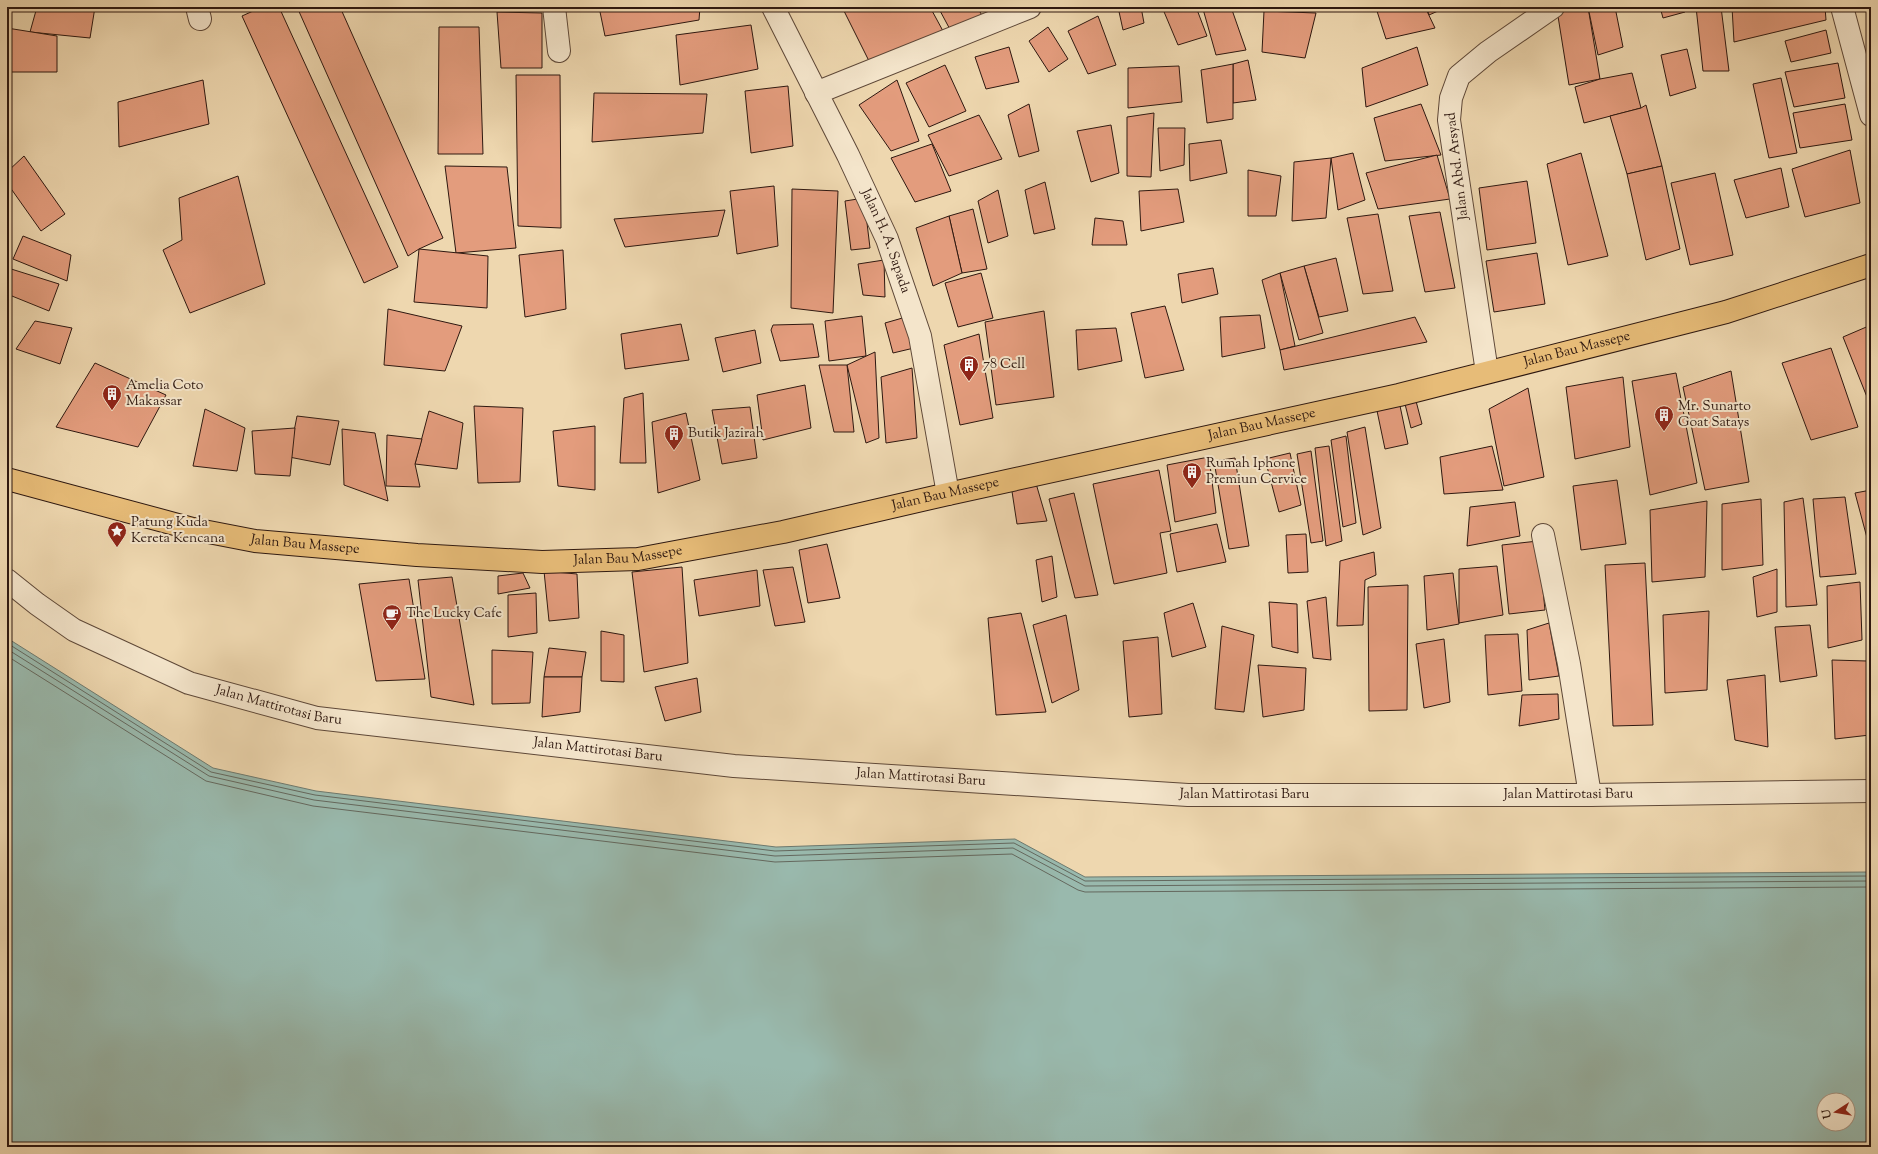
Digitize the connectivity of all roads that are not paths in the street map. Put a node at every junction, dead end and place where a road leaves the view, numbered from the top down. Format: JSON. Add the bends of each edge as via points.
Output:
{"nodes":[{"id":1,"x":554,"y":7,"type":"edge"},
{"id":2,"x":772,"y":7,"type":"edge"},
{"id":3,"x":1030,"y":7,"type":"edge"},
{"id":4,"x":1553,"y":7,"type":"edge"},
{"id":5,"x":1842,"y":7,"type":"edge"},
{"id":6,"x":559,"y":51,"type":"dead end"},
{"id":7,"x":816,"y":93,"type":"junction"},
{"id":8,"x":1871,"y":116,"type":"edge"},
{"id":9,"x":1871,"y":265,"type":"edge"},
{"id":10,"x":1487,"y":372,"type":"junction"},
{"id":11,"x":7,"y":479,"type":"edge"},
{"id":12,"x":948,"y":494,"type":"junction"},
{"id":13,"x":1543,"y":535,"type":"dead end"},
{"id":14,"x":7,"y":580,"type":"edge"},
{"id":15,"x":1871,"y":791,"type":"edge"},
{"id":16,"x":1590,"y":795,"type":"junction"}],
"edges":[{"from":1,"to":6,"type":"street"},
{"from":2,"to":7,"type":"street","name":"Jalan H. A. Sapada"},
{"from":3,"to":7,"type":"street"},
{"from":4,"to":10,"type":"street","name":"Jalan Abd. Arsyad","via":[[1488,52],[1459,76],[1451,98],[1449,120]]},
{"from":5,"to":8,"type":"street"},
{"from":7,"to":12,"type":"street","name":"Jalan H. A. Sapada","via":[[887,239],[920,336]]},
{"from":9,"to":10,"type":"highway","name":"Jalan Bau Massepe","via":[[1726,312]]},
{"from":10,"to":12,"type":"highway","name":"Jalan Bau Massepe","via":[[1398,395]]},
{"from":11,"to":12,"type":"highway","name":"Jalan Bau Massepe","via":[[193,529],[255,541],[417,555],[542,562],[638,558],[783,532]]},
{"from":13,"to":16,"type":"street","via":[[1569,664]]},
{"from":14,"to":16,"type":"street","name":"Jalan Mattirotasi Baru","via":[[74,630],[189,683],[317,718],[734,766],[1188,795]]},
{"from":15,"to":16,"type":"street","name":"Jalan Mattirotasi Baru"}]}
